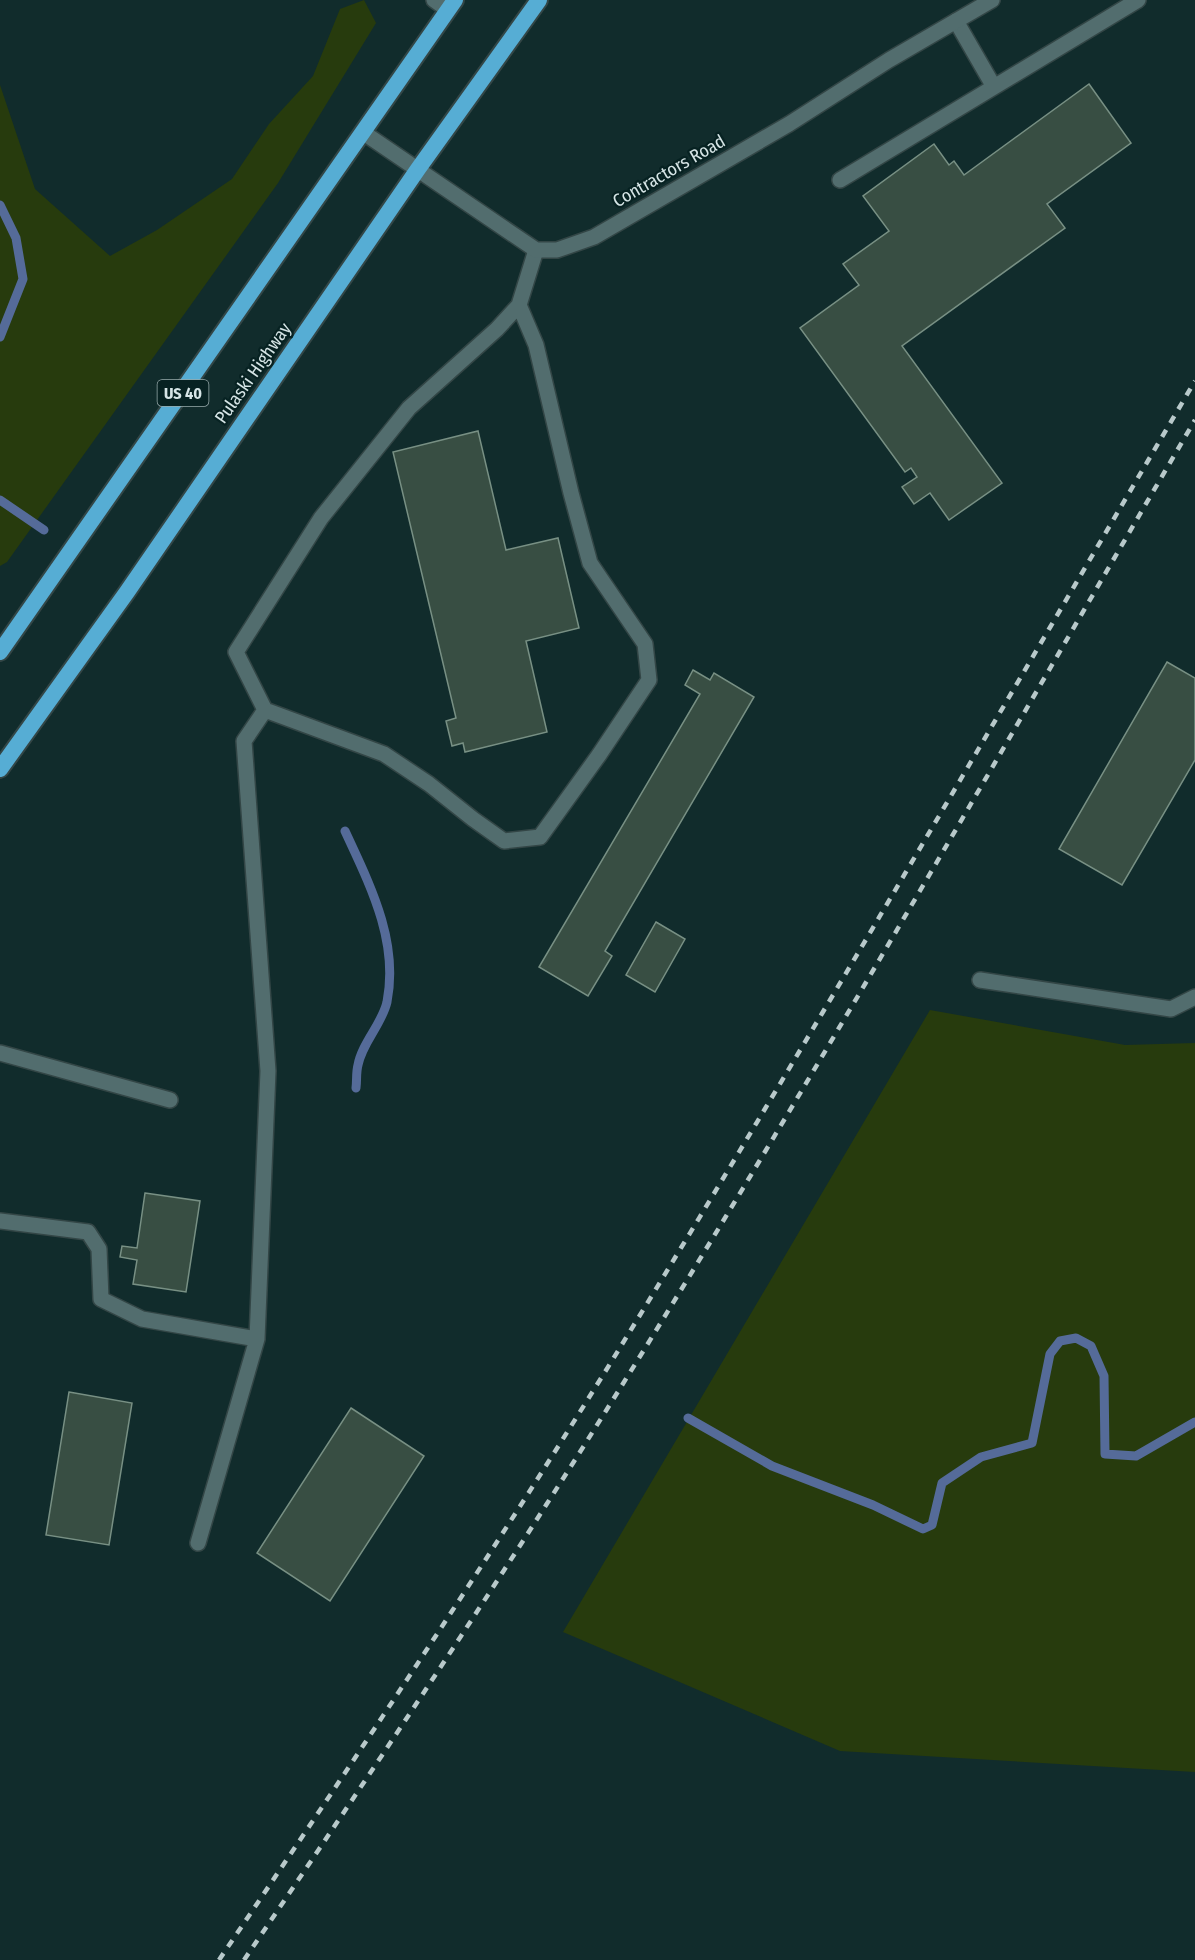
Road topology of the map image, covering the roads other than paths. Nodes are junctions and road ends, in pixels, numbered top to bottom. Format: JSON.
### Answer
{"nodes":[{"id":1,"x":434,"y":0,"type":"edge"},
{"id":2,"x":539,"y":0,"type":"edge"},
{"id":3,"x":992,"y":0,"type":"edge"},
{"id":4,"x":1138,"y":0,"type":"edge"},
{"id":5,"x":452,"y":5,"type":"edge"},
{"id":6,"x":956,"y":21,"type":"junction"},
{"id":7,"x":994,"y":87,"type":"junction"},
{"id":8,"x":364,"y":133,"type":"junction"},
{"id":9,"x":418,"y":169,"type":"junction"},
{"id":10,"x":840,"y":180,"type":"dead end"},
{"id":11,"x":536,"y":250,"type":"junction"},
{"id":12,"x":519,"y":305,"type":"junction"},
{"id":13,"x":0,"y":652,"type":"edge"},
{"id":14,"x":266,"y":710,"type":"junction"},
{"id":15,"x":0,"y":769,"type":"edge"},
{"id":16,"x":980,"y":980,"type":"dead end"},
{"id":17,"x":1195,"y":998,"type":"edge"},
{"id":18,"x":0,"y":1053,"type":"edge"},
{"id":19,"x":170,"y":1100,"type":"dead end"},
{"id":20,"x":0,"y":1221,"type":"edge"},
{"id":21,"x":257,"y":1339,"type":"junction"},
{"id":22,"x":198,"y":1543,"type":"dead end"}],
"edges":[{"from":1,"to":5,"type":"street"},
{"from":2,"to":9,"type":"highway","name":"Pulaski Highway"},
{"from":3,"to":6,"type":"street","name":"Contractors Road"},
{"from":4,"to":7,"type":"street"},
{"from":5,"to":8,"type":"highway","number":"US 40"},
{"from":6,"to":7,"type":"street"},
{"from":6,"to":11,"type":"street","name":"Contractors Road"},
{"from":7,"to":10,"type":"street"},
{"from":8,"to":9,"type":"street"},
{"from":8,"to":13,"type":"highway","number":"US 40"},
{"from":9,"to":11,"type":"street"},
{"from":9,"to":15,"type":"highway","name":"Pulaski Highway"},
{"from":11,"to":12,"type":"street"},
{"from":12,"to":14,"type":"street"},
{"from":12,"to":14,"type":"street"},
{"from":14,"to":21,"type":"street"},
{"from":16,"to":17,"type":"street"},
{"from":18,"to":19,"type":"street"},
{"from":20,"to":21,"type":"street"},
{"from":21,"to":22,"type":"street"}]}
